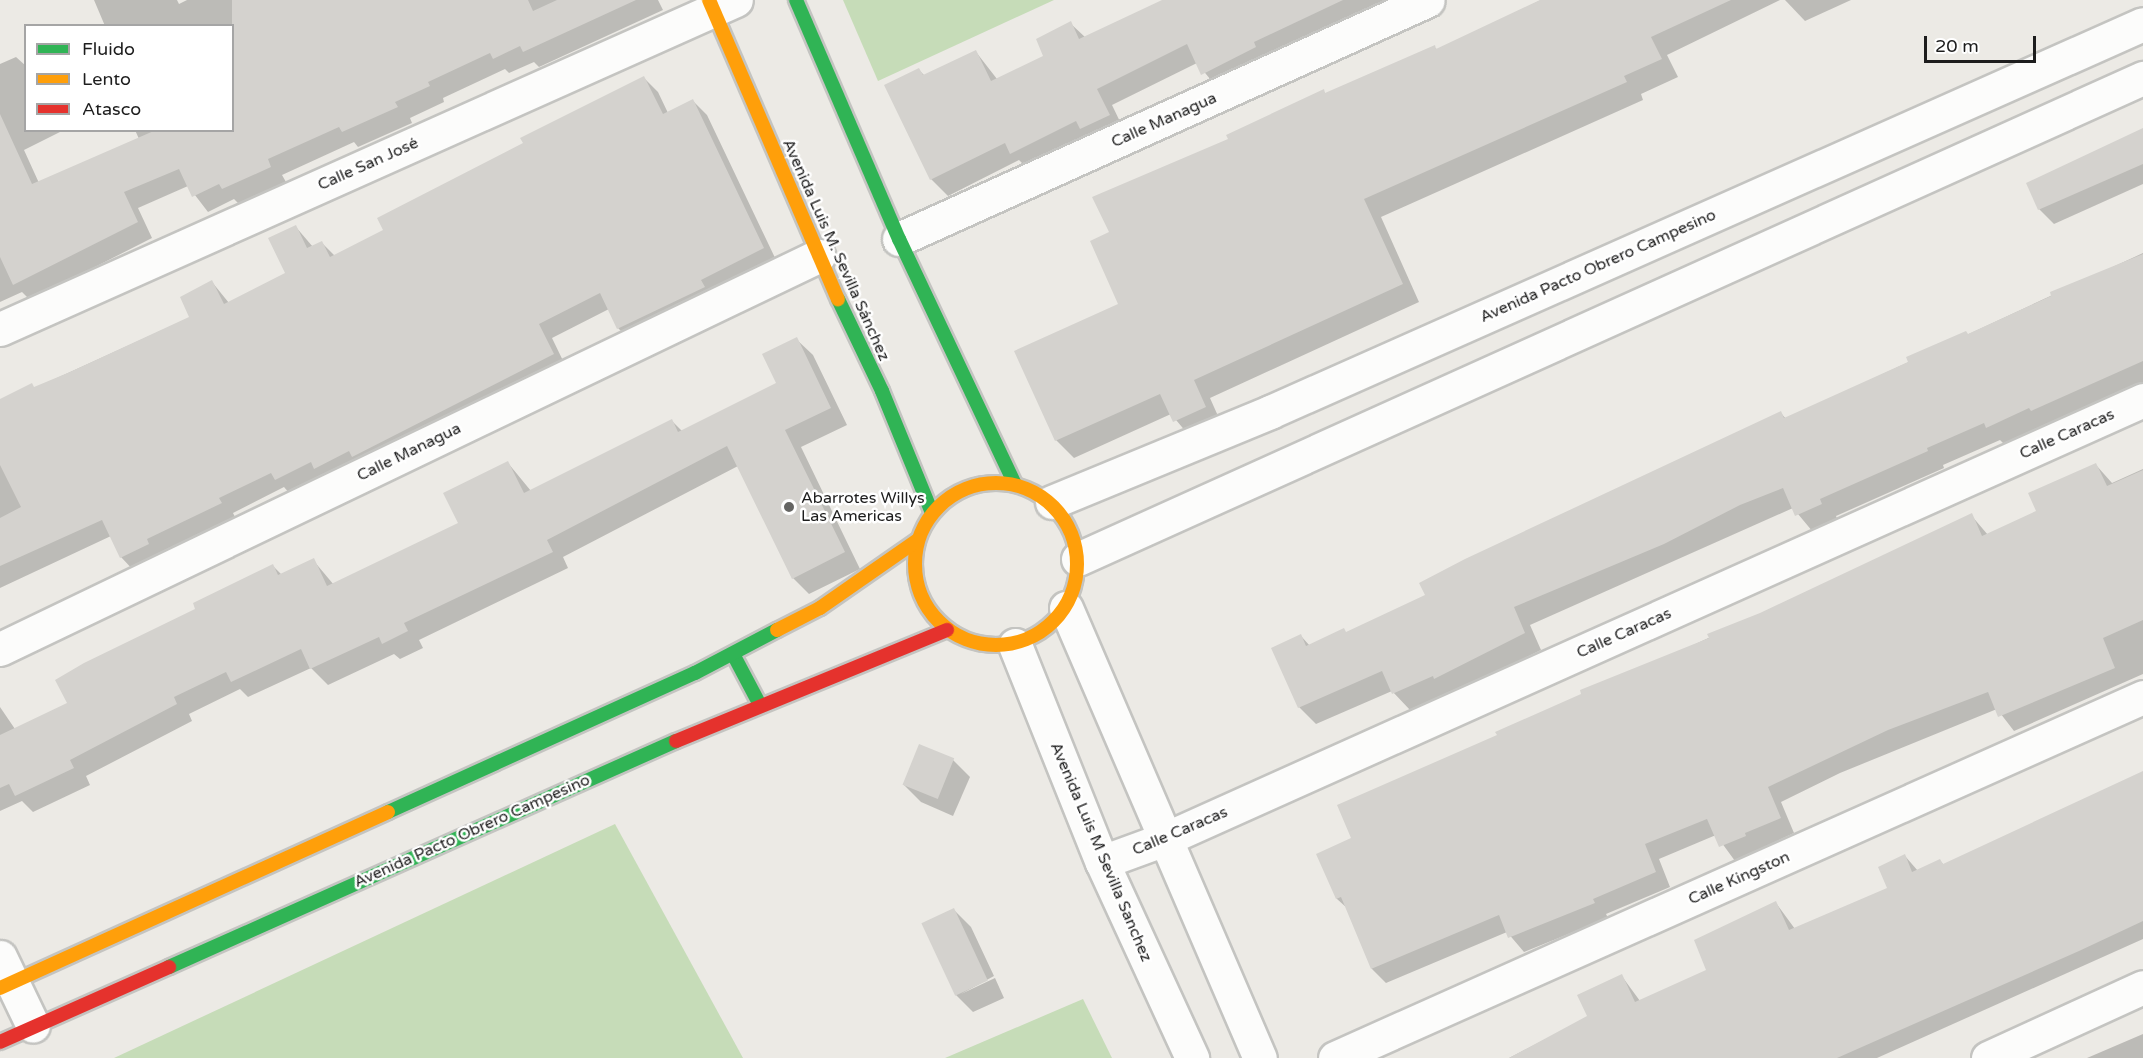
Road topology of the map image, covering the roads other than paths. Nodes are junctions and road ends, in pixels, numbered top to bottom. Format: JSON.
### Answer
{"nodes":[{"id":1,"x":796,"y":0,"type":"edge"},
{"id":2,"x":1428,"y":0,"type":"edge"},
{"id":3,"x":719,"y":3,"type":"edge"},
{"id":4,"x":2143,"y":24,"type":"edge"},
{"id":5,"x":2143,"y":78,"type":"edge"},
{"id":6,"x":899,"y":239,"type":"junction"},
{"id":7,"x":819,"y":256,"type":"junction"},
{"id":8,"x":0,"y":329,"type":"edge"},
{"id":9,"x":2143,"y":400,"type":"edge"},
{"id":10,"x":1015,"y":484,"type":"junction"},
{"id":11,"x":1052,"y":502,"type":"junction"},
{"id":12,"x":932,"y":513,"type":"junction"},
{"id":13,"x":918,"y":540,"type":"junction"},
{"id":14,"x":1078,"y":559,"type":"junction"},
{"id":15,"x":1066,"y":608,"type":"junction"},
{"id":16,"x":947,"y":630,"type":"junction"},
{"id":17,"x":1015,"y":645,"type":"junction"},
{"id":18,"x":0,"y":649,"type":"edge"},
{"id":19,"x":733,"y":654,"type":"junction"},
{"id":20,"x":2143,"y":698,"type":"edge"},
{"id":21,"x":760,"y":705,"type":"junction"},
{"id":22,"x":1165,"y":839,"type":"junction"},
{"id":23,"x":1102,"y":862,"type":"junction"},
{"id":24,"x":4,"y":976,"type":"edge"},
{"id":25,"x":2143,"y":987,"type":"edge"},
{"id":26,"x":33,"y":1026,"type":"junction"},
{"id":27,"x":0,"y":1042,"type":"edge"},
{"id":28,"x":1192,"y":1058,"type":"edge"},
{"id":29,"x":1260,"y":1058,"type":"edge"},
{"id":30,"x":1335,"y":1058,"type":"edge"},
{"id":31,"x":1988,"y":1058,"type":"edge"}],
"edges":[{"from":1,"to":6,"type":"street"},
{"from":2,"to":6,"type":"street","name":"Calle Managua"},
{"from":3,"to":7,"type":"street","name":"Avenida Luis M. Sevilla Sánchez"},
{"from":3,"to":8,"type":"street","name":"Calle San José"},
{"from":4,"to":11,"type":"street","name":"Avenida Pacto Obrero Campesino"},
{"from":5,"to":14,"type":"street"},
{"from":6,"to":10,"type":"street"},
{"from":7,"to":12,"type":"street","name":"Avenida Luis M. Sevilla Sánchez"},
{"from":7,"to":18,"type":"street","name":"Calle Managua"},
{"from":9,"to":22,"type":"street","name":"Calle Caracas"},
{"from":10,"to":11,"type":"street"},
{"from":10,"to":12,"type":"street"},
{"from":11,"to":14,"type":"street"},
{"from":12,"to":13,"type":"street"},
{"from":13,"to":16,"type":"street"},
{"from":13,"to":19,"type":"street"},
{"from":14,"to":15,"type":"street"},
{"from":15,"to":17,"type":"street"},
{"from":15,"to":22,"type":"street"},
{"from":16,"to":17,"type":"street"},
{"from":16,"to":21,"type":"street","name":"Avenida Pacto Obrero Campesino"},
{"from":17,"to":23,"type":"street","name":"Avenida Luis M Sevilla Sanchez"},
{"from":19,"to":21,"type":"street"},
{"from":19,"to":24,"type":"street"},
{"from":20,"to":30,"type":"street","name":"Calle Kingston"},
{"from":21,"to":26,"type":"street","name":"Avenida Pacto Obrero Campesino"},
{"from":22,"to":23,"type":"street","name":"Calle Caracas"},
{"from":22,"to":29,"type":"street"},
{"from":23,"to":28,"type":"street","name":"Avenida Luis M Sevilla Sanchez"},
{"from":24,"to":26,"type":"street"},
{"from":25,"to":31,"type":"street"},
{"from":26,"to":27,"type":"street","name":"Avenida Pacto Obrero Campesino"}]}
